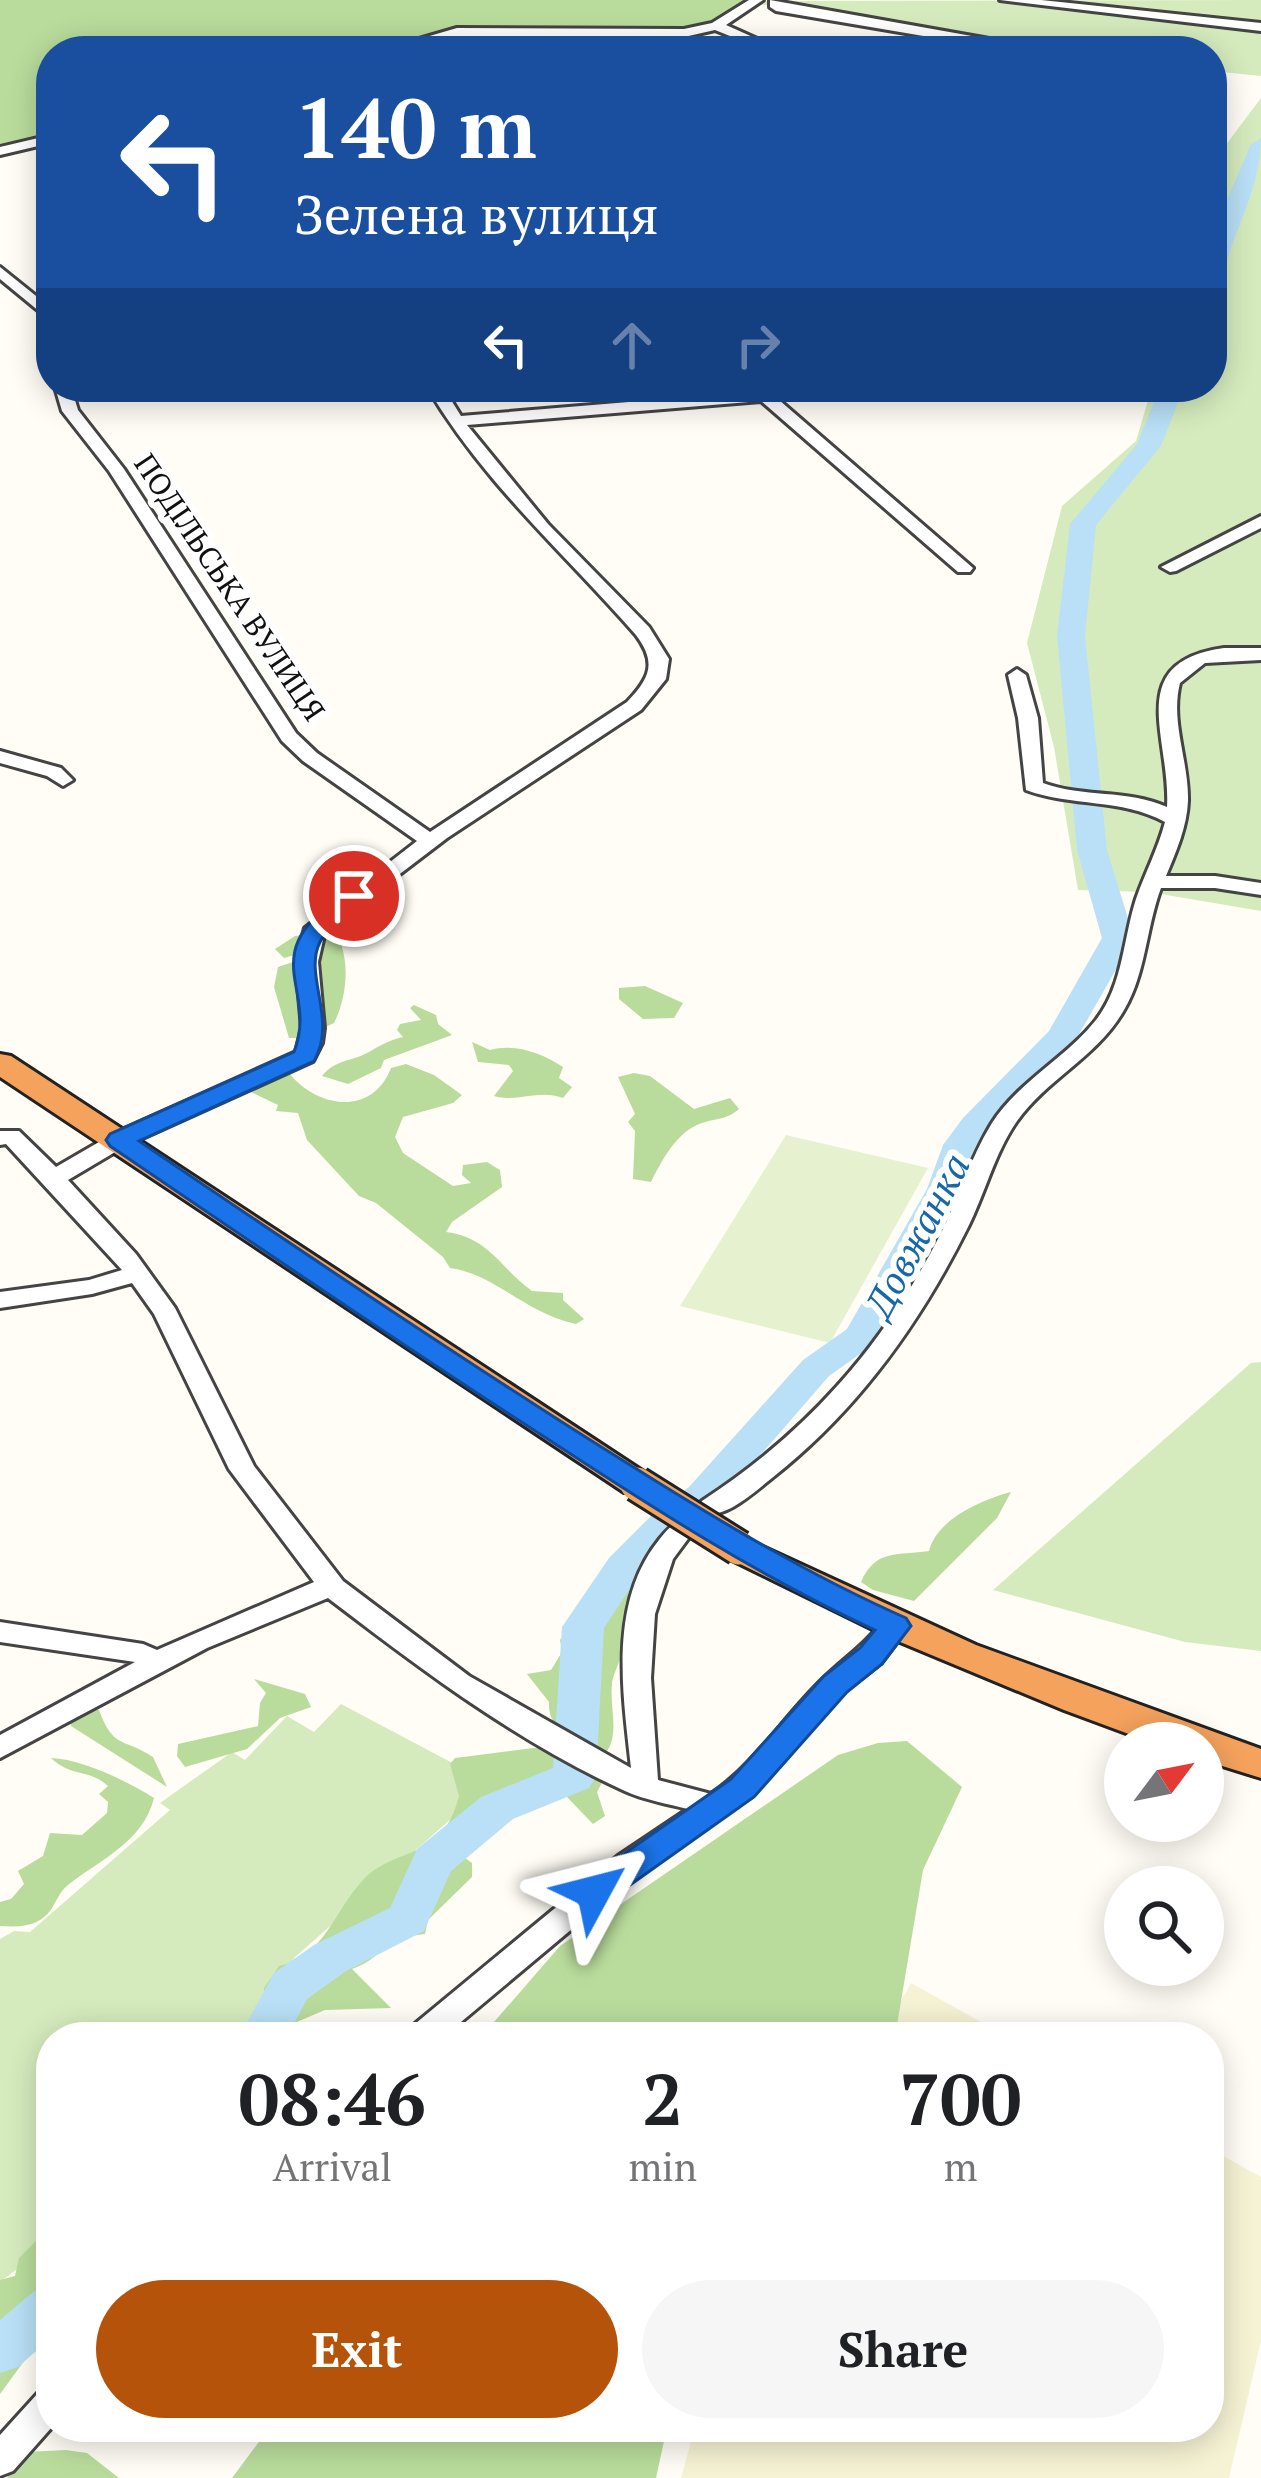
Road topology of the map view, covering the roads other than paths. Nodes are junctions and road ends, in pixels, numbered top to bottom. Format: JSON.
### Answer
{"nodes":[{"id":1,"x":757,"y":0,"type":"edge"},
{"id":2,"x":776,"y":0,"type":"edge"},
{"id":3,"x":1006,"y":0,"type":"edge"},
{"id":4,"x":716,"y":26,"type":"junction"},
{"id":5,"x":1261,"y":27,"type":"edge"},
{"id":6,"x":529,"y":32,"type":"junction"},
{"id":7,"x":442,"y":36,"type":"edge"},
{"id":8,"x":535,"y":36,"type":"edge"},
{"id":9,"x":741,"y":36,"type":"edge"},
{"id":10,"x":946,"y":36,"type":"edge"},
{"id":11,"x":36,"y":143,"type":"edge"},
{"id":12,"x":0,"y":151,"type":"edge"},
{"id":13,"x":0,"y":271,"type":"edge"},
{"id":14,"x":36,"y":303,"type":"edge"},
{"id":15,"x":67,"y":402,"type":"edge"},
{"id":16,"x":444,"y":402,"type":"edge"},
{"id":17,"x":654,"y":402,"type":"edge"},
{"id":18,"x":770,"y":402,"type":"edge"},
{"id":19,"x":455,"y":421,"type":"junction"},
{"id":20,"x":1261,"y":521,"type":"edge"},
{"id":21,"x":1170,"y":567,"type":"dead end"},
{"id":22,"x":964,"y":568,"type":"dead end"},
{"id":23,"x":1261,"y":654,"type":"edge"},
{"id":24,"x":1017,"y":675,"type":"dead end"},
{"id":25,"x":0,"y":758,"type":"edge"},
{"id":26,"x":63,"y":780,"type":"dead end"},
{"id":27,"x":1176,"y":820,"type":"junction"},
{"id":28,"x":430,"y":841,"type":"junction"},
{"id":29,"x":1155,"y":882,"type":"junction"},
{"id":30,"x":1261,"y":890,"type":"edge"},
{"id":31,"x":0,"y":1064,"type":"edge"},
{"id":32,"x":0,"y":1138,"type":"edge"},
{"id":33,"x":119,"y":1140,"type":"junction"},
{"id":34,"x":54,"y":1178,"type":"junction"},
{"id":35,"x":137,"y":1274,"type":"junction"},
{"id":36,"x":0,"y":1300,"type":"edge"},
{"id":37,"x":711,"y":1507,"type":"dead end"},
{"id":38,"x":680,"y":1532,"type":"dead end"},
{"id":39,"x":331,"y":1586,"type":"junction"},
{"id":40,"x":895,"y":1626,"type":"junction"},
{"id":41,"x":0,"y":1632,"type":"edge"},
{"id":42,"x":153,"y":1662,"type":"junction"},
{"id":43,"x":1135,"y":1722,"type":"edge"},
{"id":44,"x":0,"y":1748,"type":"edge"},
{"id":45,"x":1224,"y":1753,"type":"edge"},
{"id":46,"x":1261,"y":1764,"type":"edge"},
{"id":47,"x":642,"y":1786,"type":"junction"},
{"id":48,"x":716,"y":1806,"type":"junction"},
{"id":49,"x":439,"y":2022,"type":"edge"},
{"id":50,"x":36,"y":2420,"type":"edge"},
{"id":51,"x":0,"y":2460,"type":"edge"}],
"edges":[{"from":1,"to":4,"type":"street"},
{"from":2,"to":10,"type":"street"},
{"from":3,"to":5,"type":"street"},
{"from":4,"to":6,"type":"street"},
{"from":4,"to":9,"type":"street"},
{"from":6,"to":7,"type":"street"},
{"from":6,"to":8,"type":"street"},
{"from":11,"to":12,"type":"street"},
{"from":13,"to":14,"type":"street"},
{"from":15,"to":28,"type":"street","name":"ПОДІЛЬСЬКА ВУЛИЦЯ"},
{"from":16,"to":19,"type":"street"},
{"from":17,"to":19,"type":"street"},
{"from":18,"to":22,"type":"street"},
{"from":19,"to":28,"type":"street"},
{"from":20,"to":21,"type":"street"},
{"from":23,"to":27,"type":"street"},
{"from":24,"to":27,"type":"street"},
{"from":25,"to":26,"type":"street"},
{"from":27,"to":29,"type":"street"},
{"from":28,"to":33,"type":"street"},
{"from":29,"to":30,"type":"street"},
{"from":29,"to":37,"type":"street"},
{"from":31,"to":33,"type":"highway"},
{"from":32,"to":34,"type":"street"},
{"from":33,"to":34,"type":"street"},
{"from":33,"to":40,"type":"highway","bridge":true},
{"from":34,"to":35,"type":"street"},
{"from":35,"to":36,"type":"street"},
{"from":35,"to":39,"type":"street"},
{"from":38,"to":47,"type":"street"},
{"from":39,"to":42,"type":"street"},
{"from":39,"to":47,"type":"street"},
{"from":40,"to":43,"type":"highway"},
{"from":40,"to":48,"type":"street"},
{"from":41,"to":42,"type":"street"},
{"from":42,"to":44,"type":"street"},
{"from":45,"to":46,"type":"highway"},
{"from":47,"to":48,"type":"street"},
{"from":48,"to":49,"type":"street"},
{"from":50,"to":51,"type":"street"}]}
